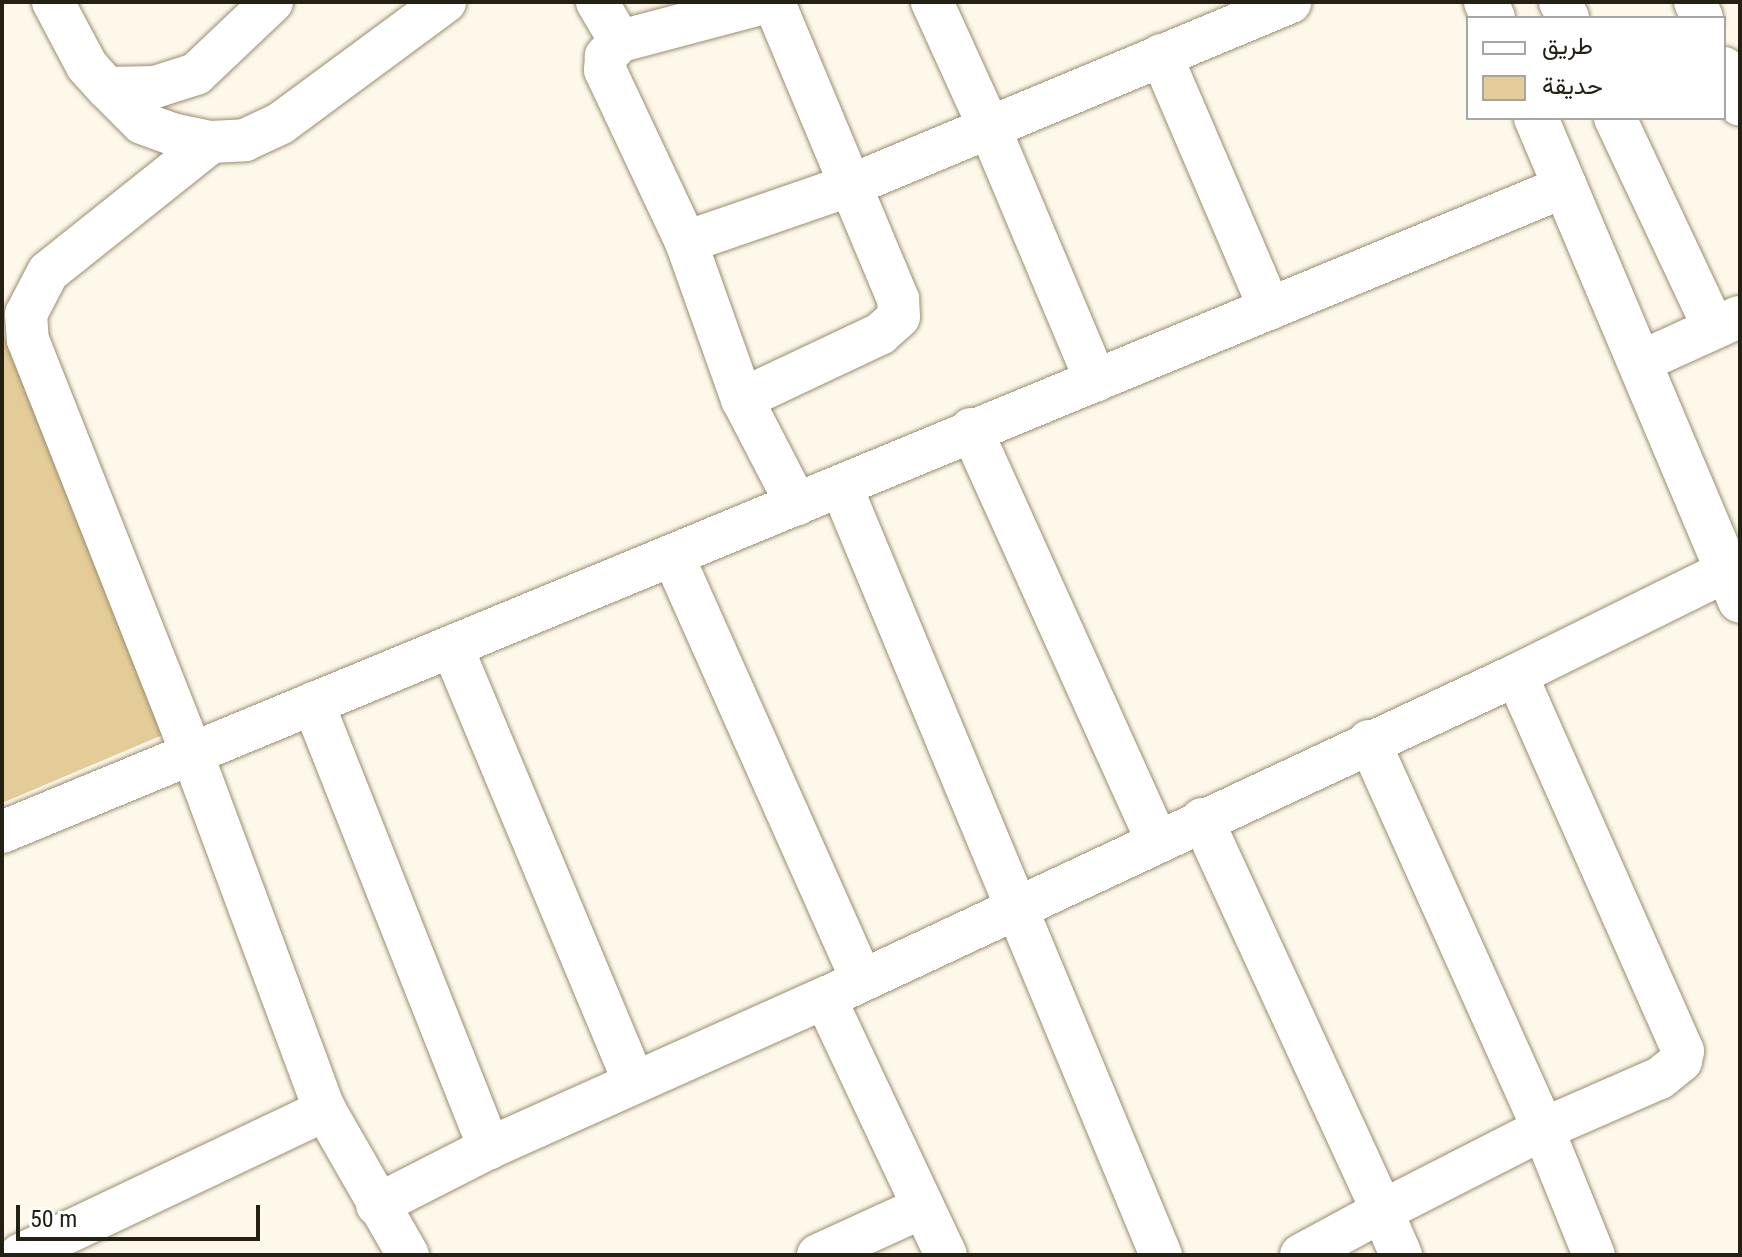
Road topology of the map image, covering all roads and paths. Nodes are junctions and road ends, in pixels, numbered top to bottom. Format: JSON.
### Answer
{"nodes":[{"id":1,"x":53,"y":2,"type":"edge"},
{"id":2,"x":272,"y":2,"type":"edge"},
{"id":3,"x":445,"y":2,"type":"edge"},
{"id":4,"x":597,"y":2,"type":"edge"},
{"id":5,"x":771,"y":2,"type":"edge"},
{"id":6,"x":932,"y":2,"type":"edge"},
{"id":7,"x":1290,"y":2,"type":"edge"},
{"id":8,"x":620,"y":41,"type":"junction"},
{"id":9,"x":1161,"y":55,"type":"junction"},
{"id":10,"x":1726,"y":73,"type":"edge"},
{"id":11,"x":107,"y":88,"type":"junction"},
{"id":12,"x":1740,"y":105,"type":"edge"},
{"id":13,"x":1537,"y":120,"type":"edge"},
{"id":14,"x":1616,"y":120,"type":"edge"},
{"id":15,"x":990,"y":129,"type":"junction"},
{"id":16,"x":211,"y":142,"type":"junction"},
{"id":17,"x":849,"y":186,"type":"junction"},
{"id":18,"x":1566,"y":186,"type":"junction"},
{"id":19,"x":686,"y":242,"type":"junction"},
{"id":20,"x":1270,"y":309,"type":"junction"},
{"id":21,"x":1727,"y":323,"type":"edge"},
{"id":22,"x":1640,"y":362,"type":"junction"},
{"id":23,"x":1096,"y":381,"type":"junction"},
{"id":24,"x":742,"y":399,"type":"junction"},
{"id":25,"x":971,"y":429,"type":"junction"},
{"id":26,"x":841,"y":486,"type":"junction"},
{"id":27,"x":797,"y":505,"type":"junction"},
{"id":28,"x":673,"y":556,"type":"junction"},
{"id":29,"x":1733,"y":586,"type":"edge"},
{"id":30,"x":452,"y":647,"type":"junction"},
{"id":31,"x":1516,"y":675,"type":"junction"},
{"id":32,"x":313,"y":703,"type":"junction"},
{"id":33,"x":1369,"y":741,"type":"junction"},
{"id":34,"x":193,"y":756,"type":"junction"},
{"id":35,"x":1202,"y":819,"type":"junction"},
{"id":36,"x":2,"y":832,"type":"edge"},
{"id":37,"x":1157,"y":841,"type":"junction"},
{"id":38,"x":1015,"y":906,"type":"junction"},
{"id":39,"x":843,"y":989,"type":"junction"},
{"id":40,"x":634,"y":1083,"type":"junction"},
{"id":41,"x":325,"y":1110,"type":"junction"},
{"id":42,"x":1543,"y":1129,"type":"junction"},
{"id":43,"x":489,"y":1148,"type":"junction"},
{"id":44,"x":377,"y":1205,"type":"junction"},
{"id":45,"x":921,"y":1208,"type":"junction"},
{"id":46,"x":1382,"y":1211,"type":"junction"},
{"id":47,"x":401,"y":1253,"type":"edge"},
{"id":48,"x":20,"y":1255,"type":"edge"},
{"id":49,"x":818,"y":1255,"type":"edge"},
{"id":50,"x":946,"y":1255,"type":"edge"},
{"id":51,"x":1161,"y":1255,"type":"edge"},
{"id":52,"x":1301,"y":1255,"type":"edge"},
{"id":53,"x":1401,"y":1255,"type":"edge"},
{"id":54,"x":1594,"y":1255,"type":"edge"}],
"edges":[{"from":1,"to":11,"type":"street"},
{"from":2,"to":11,"type":"street"},
{"from":3,"to":16,"type":"street"},
{"from":4,"to":8,"type":"street"},
{"from":5,"to":8,"type":"street"},
{"from":5,"to":17,"type":"street"},
{"from":6,"to":15,"type":"street"},
{"from":7,"to":9,"type":"street"},
{"from":8,"to":19,"type":"street"},
{"from":9,"to":15,"type":"street"},
{"from":9,"to":20,"type":"street"},
{"from":10,"to":12,"type":"street"},
{"from":11,"to":16,"type":"street"},
{"from":13,"to":18,"type":"main road"},
{"from":14,"to":21,"type":"street"},
{"from":15,"to":17,"type":"street"},
{"from":15,"to":23,"type":"street"},
{"from":16,"to":34,"type":"street"},
{"from":17,"to":19,"type":"street"},
{"from":17,"to":24,"type":"street"},
{"from":18,"to":20,"type":"street"},
{"from":18,"to":22,"type":"main road"},
{"from":19,"to":24,"type":"street"},
{"from":20,"to":23,"type":"street"},
{"from":21,"to":22,"type":"street"},
{"from":22,"to":29,"type":"main road"},
{"from":23,"to":25,"type":"street"},
{"from":24,"to":27,"type":"street"},
{"from":25,"to":26,"type":"street"},
{"from":25,"to":37,"type":"street"},
{"from":26,"to":27,"type":"street"},
{"from":26,"to":38,"type":"street"},
{"from":27,"to":28,"type":"street"},
{"from":28,"to":30,"type":"street"},
{"from":28,"to":39,"type":"street"},
{"from":29,"to":31,"type":"street"},
{"from":30,"to":32,"type":"street"},
{"from":30,"to":40,"type":"street"},
{"from":31,"to":33,"type":"street"},
{"from":31,"to":42,"type":"street"},
{"from":32,"to":34,"type":"street"},
{"from":32,"to":43,"type":"street"},
{"from":33,"to":35,"type":"street"},
{"from":33,"to":42,"type":"street"},
{"from":34,"to":36,"type":"street"},
{"from":34,"to":41,"type":"street"},
{"from":35,"to":37,"type":"street"},
{"from":35,"to":46,"type":"street"},
{"from":37,"to":38,"type":"street"},
{"from":38,"to":39,"type":"street"},
{"from":38,"to":51,"type":"street"},
{"from":39,"to":40,"type":"street"},
{"from":39,"to":45,"type":"street"},
{"from":40,"to":43,"type":"street"},
{"from":41,"to":44,"type":"street"},
{"from":41,"to":48,"type":"street"},
{"from":42,"to":46,"type":"street"},
{"from":42,"to":54,"type":"street"},
{"from":43,"to":44,"type":"street"},
{"from":44,"to":47,"type":"street"},
{"from":45,"to":49,"type":"street"},
{"from":45,"to":50,"type":"street"},
{"from":46,"to":52,"type":"street"},
{"from":46,"to":53,"type":"street"}]}
